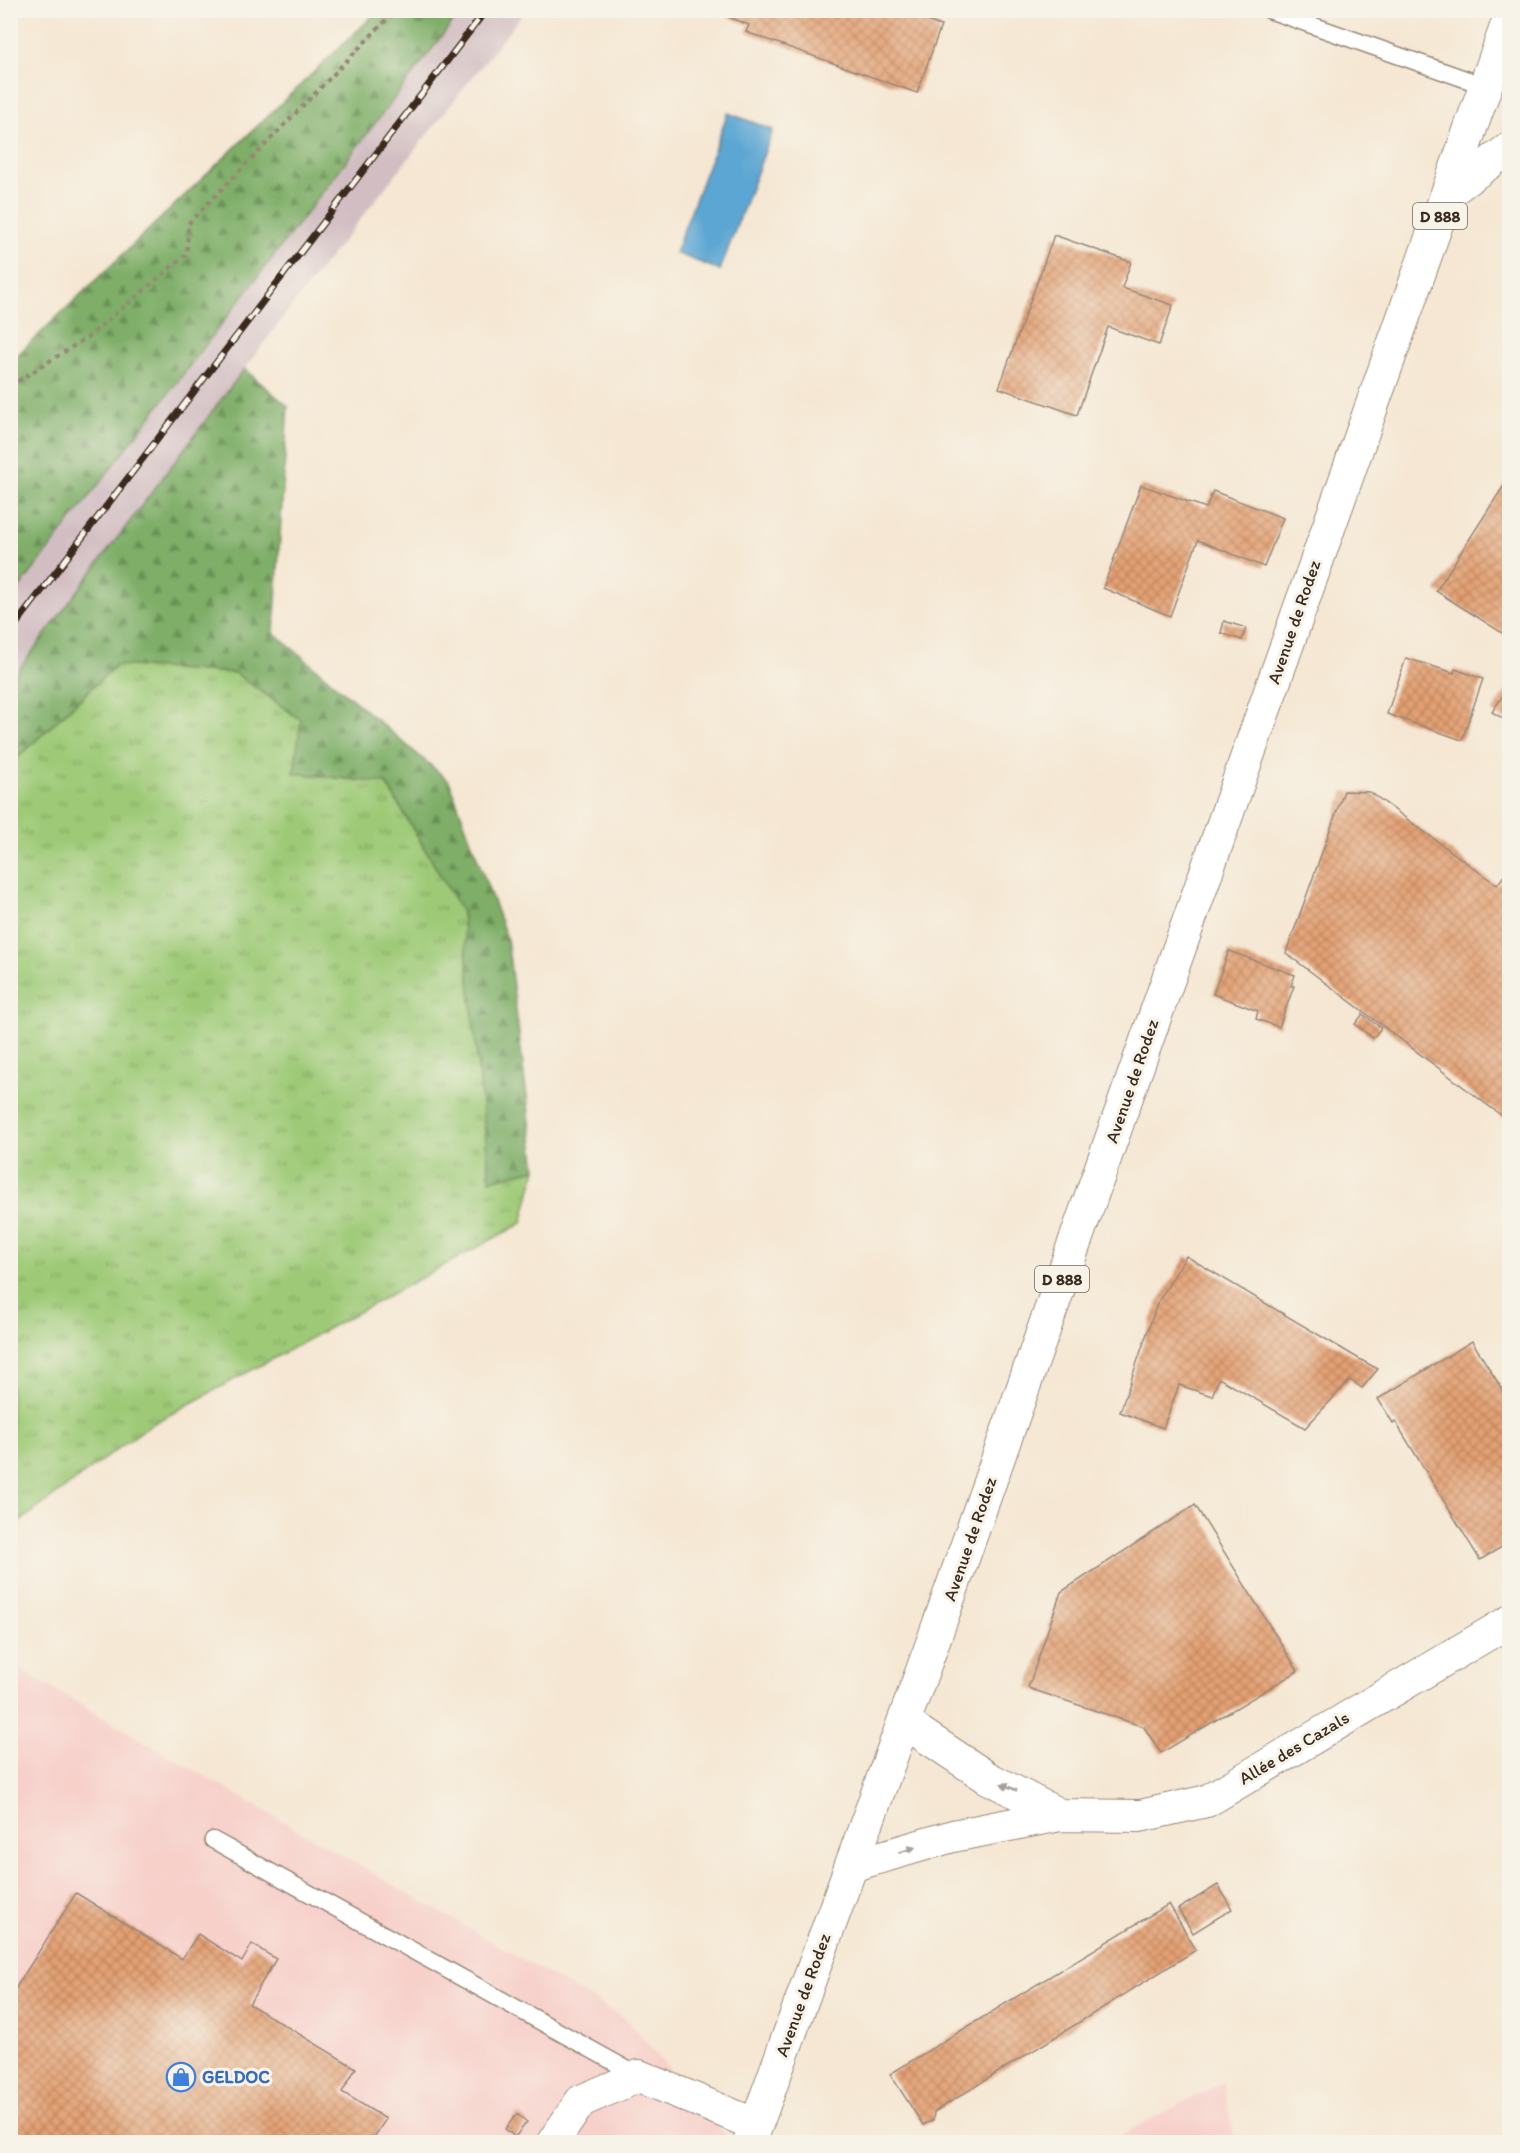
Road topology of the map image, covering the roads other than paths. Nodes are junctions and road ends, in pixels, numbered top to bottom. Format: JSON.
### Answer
{"nodes":[{"id":1,"x":1269,"y":10,"type":"edge"},
{"id":2,"x":1509,"y":17,"type":"edge"},
{"id":3,"x":1485,"y":86,"type":"junction"},
{"id":4,"x":1509,"y":148,"type":"edge"},
{"id":5,"x":1449,"y":193,"type":"junction"},
{"id":6,"x":1509,"y":1621,"type":"edge"},
{"id":7,"x":904,"y":1722,"type":"junction"},
{"id":8,"x":1060,"y":1815,"type":"junction"},
{"id":9,"x":213,"y":1840,"type":"dead end"},
{"id":10,"x":851,"y":1866,"type":"junction"},
{"id":11,"x":639,"y":2076,"type":"junction"},
{"id":12,"x":753,"y":2134,"type":"edge"},
{"id":13,"x":554,"y":2142,"type":"edge"}],
"edges":[{"from":1,"to":3,"type":"lane"},
{"from":2,"to":3,"type":"main road","name":"Avenue de Rodez","number":"D 888"},
{"from":3,"to":5,"type":"main road","name":"Avenue de Rodez","number":"D 888"},
{"from":4,"to":5,"type":"street"},
{"from":5,"to":7,"type":"main road","name":"Avenue de Rodez","number":"D 888"},
{"from":6,"to":8,"type":"street","name":"Allée des Cazals"},
{"from":8,"to":7,"type":"street","name":"Allée des Cazals","one_way":true},
{"from":7,"to":10,"type":"main road","name":"Avenue de Rodez","number":"D 888"},
{"from":10,"to":8,"type":"street","name":"Allée des Cazals","one_way":true},
{"from":9,"to":11,"type":"lane"},
{"from":10,"to":12,"type":"main road","name":"Avenue de Rodez","number":"D 888"},
{"from":11,"to":12,"type":"street"},
{"from":11,"to":13,"type":"street"}]}
